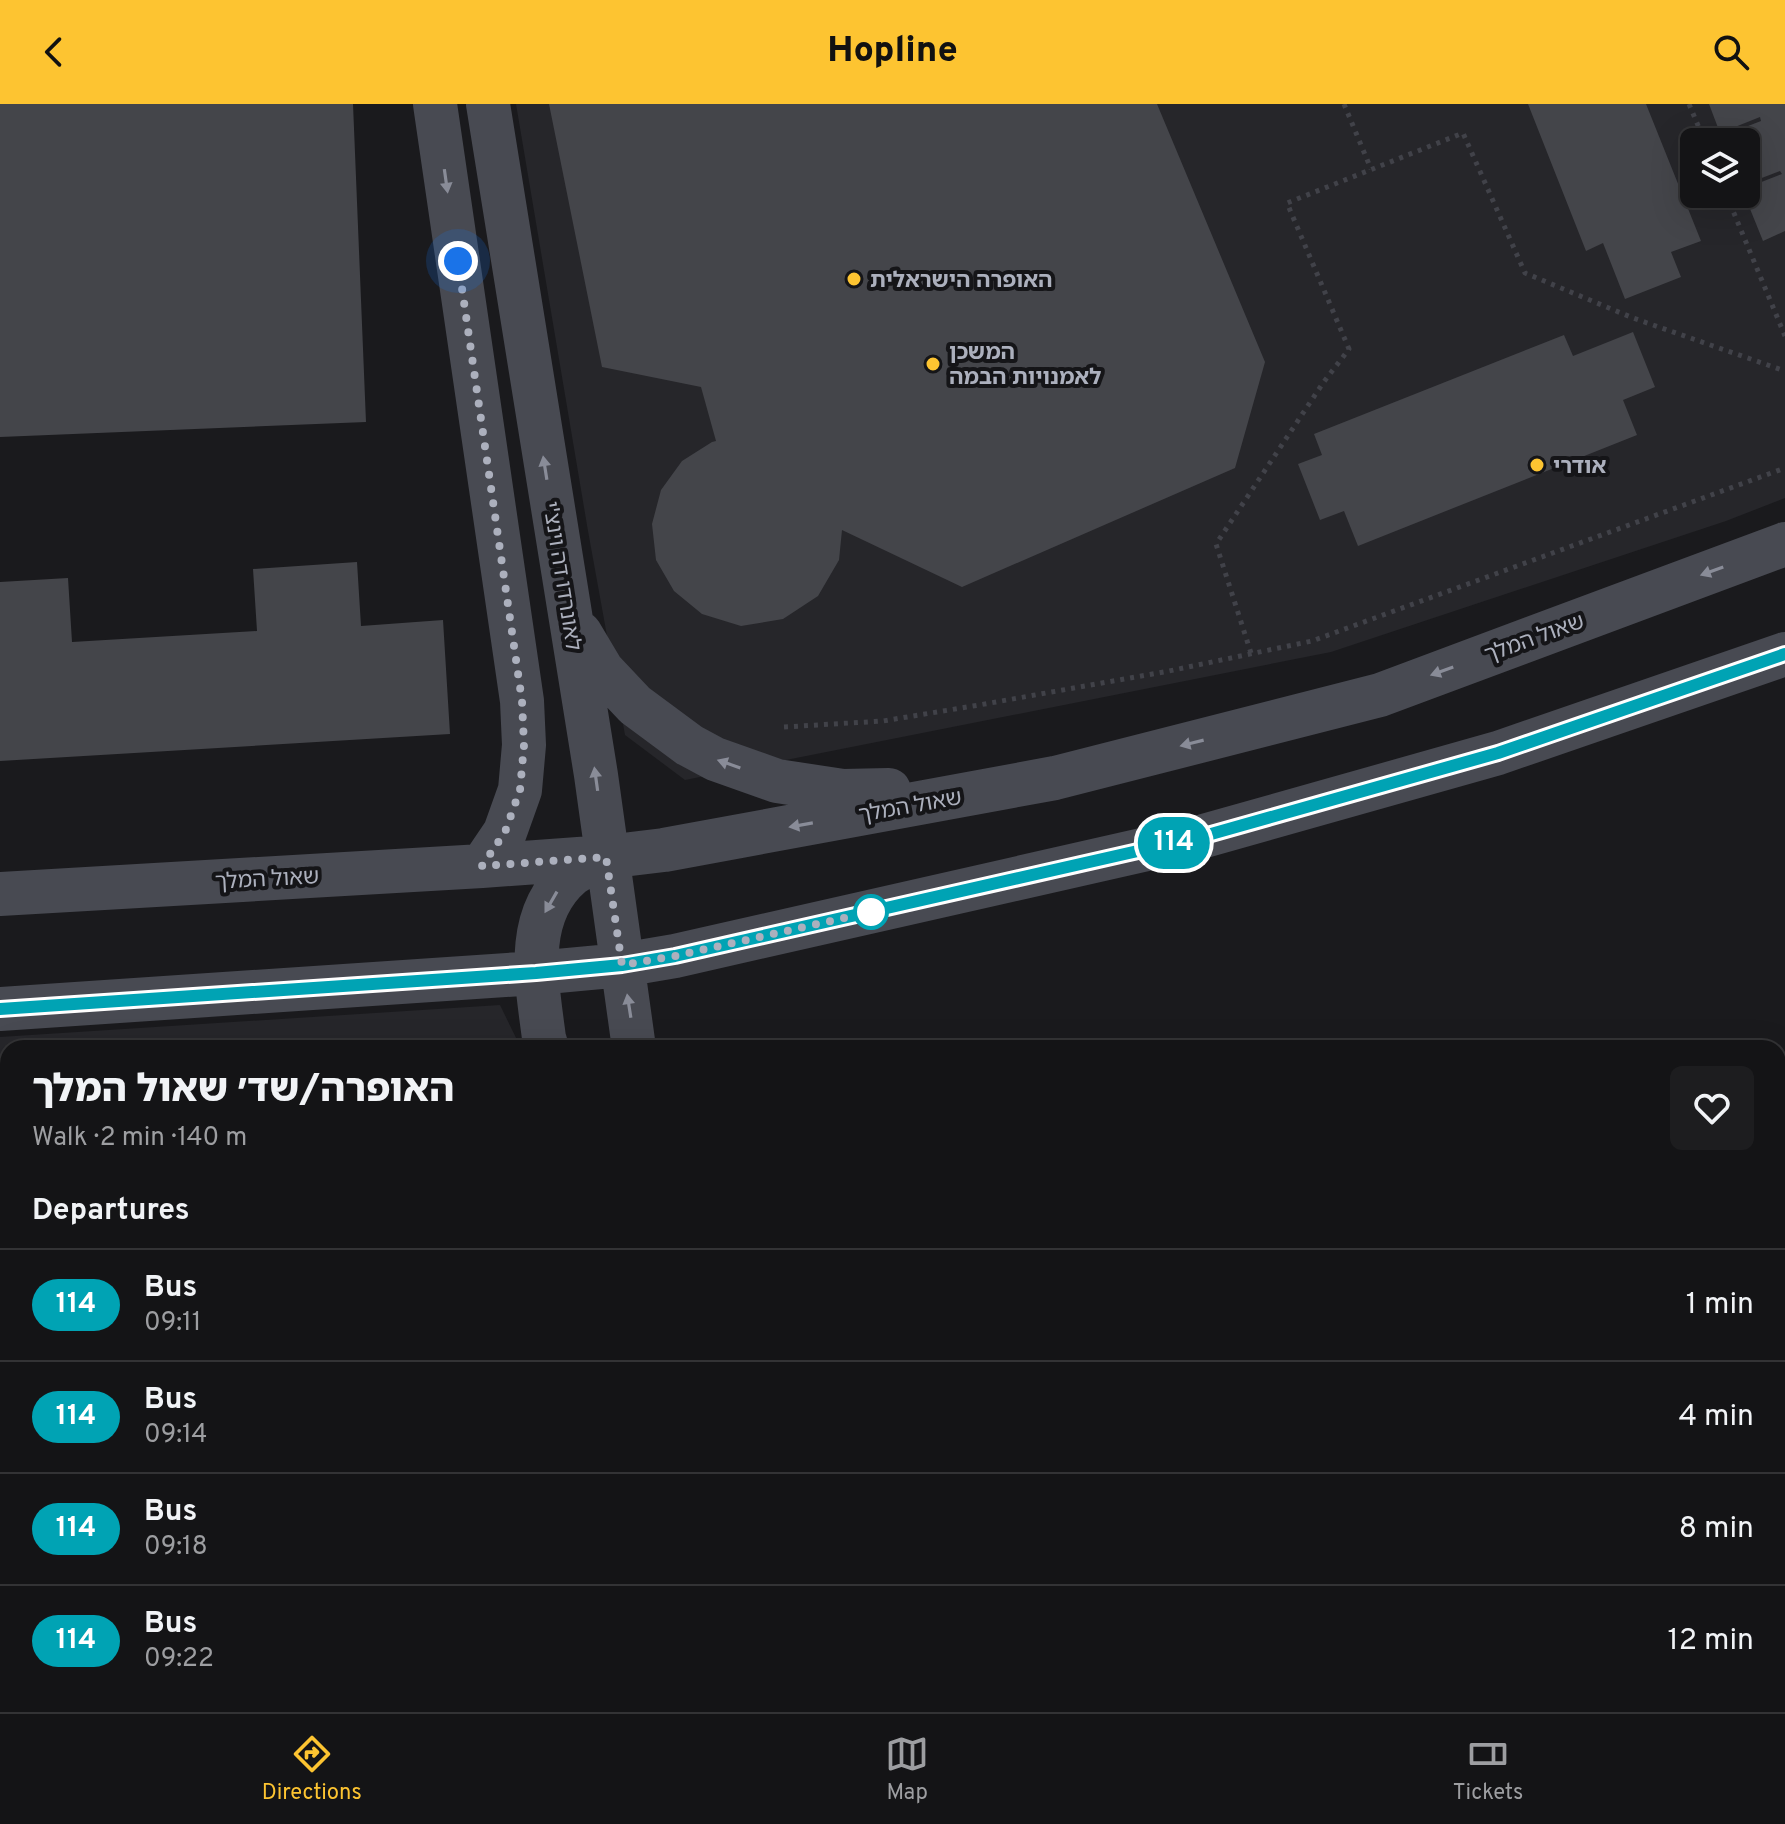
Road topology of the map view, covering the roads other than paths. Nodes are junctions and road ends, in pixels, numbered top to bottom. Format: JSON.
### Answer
{"nodes":[{"id":1,"x":435,"y":104,"type":"edge"},
{"id":2,"x":488,"y":104,"type":"edge"},
{"id":3,"x":1785,"y":544,"type":"edge"},
{"id":4,"x":570,"y":617,"type":"junction"},
{"id":5,"x":1785,"y":654,"type":"edge"},
{"id":6,"x":1055,"y":778,"type":"junction"},
{"id":7,"x":606,"y":857,"type":"junction"},
{"id":8,"x":482,"y":866,"type":"junction"},
{"id":9,"x":0,"y":894,"type":"edge"},
{"id":10,"x":622,"y":965,"type":"junction"},
{"id":11,"x":536,"y":973,"type":"junction"},
{"id":12,"x":0,"y":1009,"type":"edge"},
{"id":13,"x":545,"y":1040,"type":"edge"},
{"id":14,"x":633,"y":1040,"type":"edge"}],
"edges":[{"from":1,"to":8,"type":"street","one_way":true},
{"from":4,"to":2,"type":"street","name":"לאונרדו דה וינצ'י","one_way":true},
{"from":3,"to":6,"type":"street","name":"שאול המלך","one_way":true},
{"from":6,"to":4,"type":"street","one_way":true},
{"from":7,"to":4,"type":"street","name":"לאונרדו דה וינצ'י","one_way":true},
{"from":5,"to":10,"type":"street"},
{"from":6,"to":7,"type":"street","name":"שאול המלך","one_way":true},
{"from":7,"to":8,"type":"street","name":"שאול המלך"},
{"from":7,"to":10,"type":"street","name":"לאונרדו דה וינצ'י"},
{"from":7,"to":11,"type":"street","one_way":true},
{"from":8,"to":9,"type":"street","name":"שאול המלך"},
{"from":10,"to":11,"type":"street"},
{"from":14,"to":10,"type":"street","name":"לאונרדו דה וינצ'י","one_way":true},
{"from":11,"to":12,"type":"street"},
{"from":11,"to":13,"type":"street"}]}
